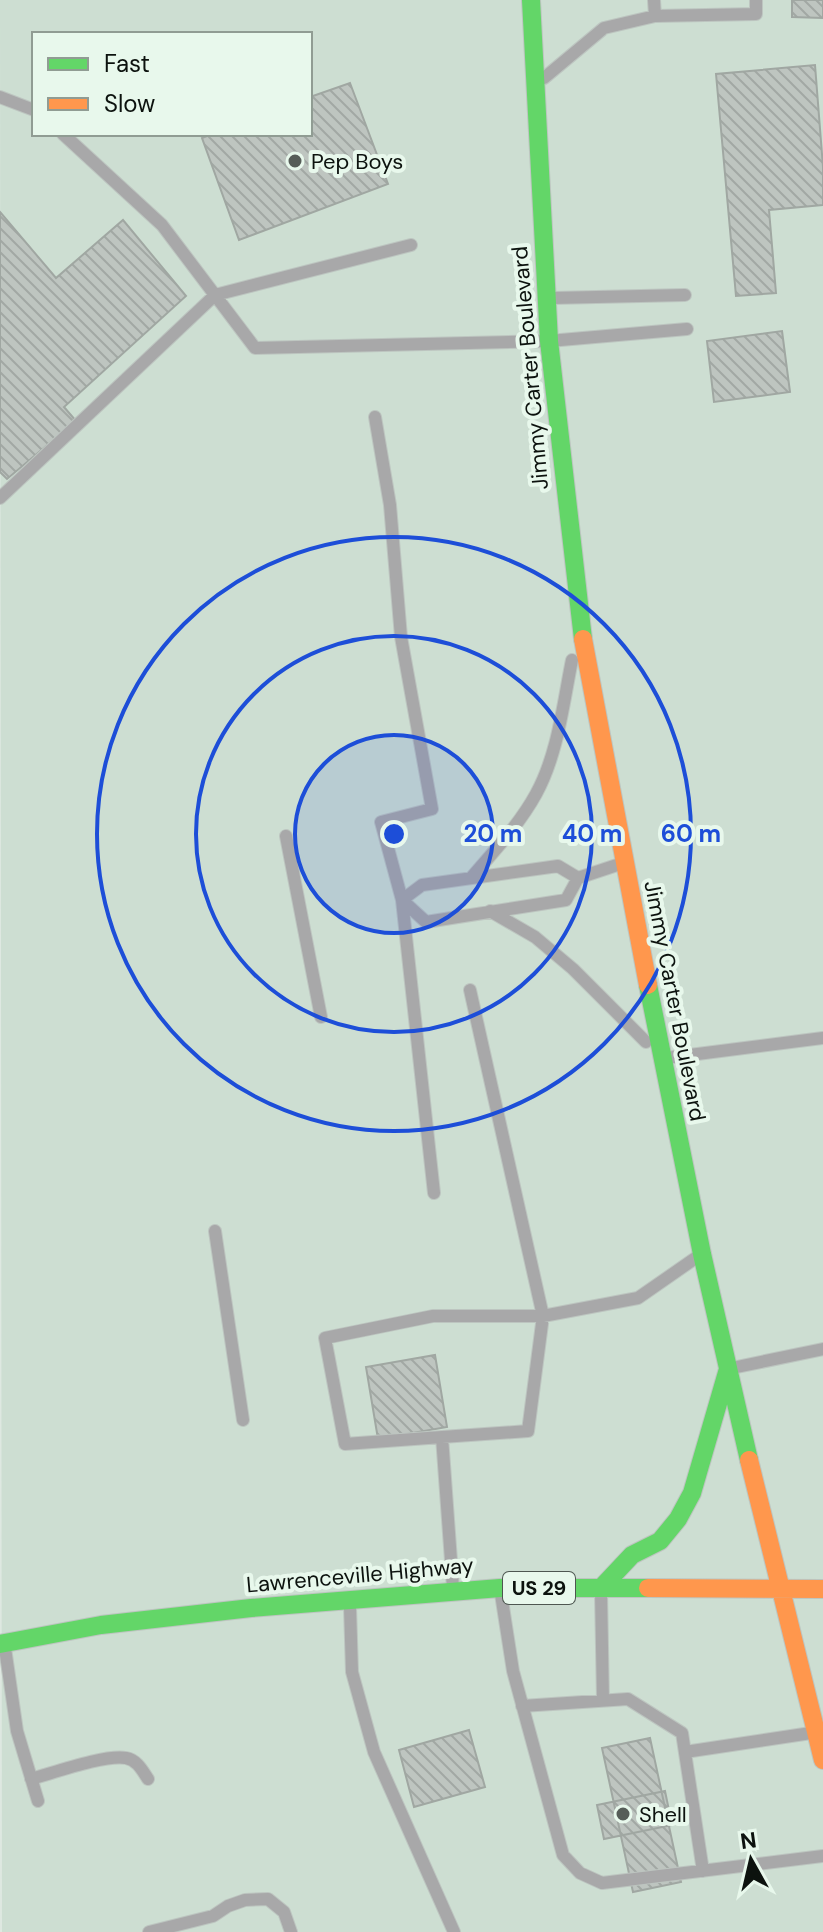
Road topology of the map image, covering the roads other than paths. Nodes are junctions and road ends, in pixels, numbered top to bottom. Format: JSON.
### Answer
{"nodes":[{"id":1,"x":531,"y":0,"type":"edge"},
{"id":2,"x":654,"y":0,"type":"edge"},
{"id":3,"x":756,"y":0,"type":"edge"},
{"id":4,"x":655,"y":16,"type":"junction"},
{"id":5,"x":535,"y":85,"type":"junction"},
{"id":6,"x":0,"y":97,"type":"edge"},
{"id":7,"x":32,"y":109,"type":"edge"},
{"id":8,"x":65,"y":136,"type":"edge"},
{"id":9,"x":411,"y":245,"type":"dead end"},
{"id":10,"x":215,"y":295,"type":"junction"},
{"id":11,"x":685,"y":295,"type":"dead end"},
{"id":12,"x":547,"y":298,"type":"junction"},
{"id":13,"x":687,"y":329,"type":"dead end"},
{"id":14,"x":549,"y":341,"type":"junction"},
{"id":15,"x":375,"y":417,"type":"dead end"},
{"id":16,"x":0,"y":498,"type":"edge"},
{"id":17,"x":579,"y":618,"type":"junction"},
{"id":18,"x":286,"y":836,"type":"dead end"},
{"id":19,"x":623,"y":863,"type":"junction"},
{"id":20,"x":471,"y":878,"type":"junction"},
{"id":21,"x":578,"y":878,"type":"junction"},
{"id":22,"x":402,"y":900,"type":"junction"},
{"id":23,"x":490,"y":911,"type":"junction"},
{"id":24,"x":470,"y":990,"type":"dead end"},
{"id":25,"x":321,"y":1017,"type":"dead end"},
{"id":26,"x":820,"y":1039,"type":"edge"},
{"id":27,"x":662,"y":1058,"type":"junction"},
{"id":28,"x":434,"y":1193,"type":"dead end"},
{"id":29,"x":215,"y":1231,"type":"dead end"},
{"id":30,"x":702,"y":1254,"type":"junction"},
{"id":31,"x":543,"y":1316,"type":"junction"},
{"id":32,"x":823,"y":1349,"type":"edge"},
{"id":33,"x":728,"y":1369,"type":"junction"},
{"id":34,"x":243,"y":1420,"type":"dead end"},
{"id":35,"x":442,"y":1437,"type":"junction"},
{"id":36,"x":500,"y":1588,"type":"junction"},
{"id":37,"x":601,"y":1588,"type":"junction"},
{"id":38,"x":779,"y":1589,"type":"junction"},
{"id":39,"x":823,"y":1589,"type":"edge"},
{"id":40,"x":453,"y":1592,"type":"junction"},
{"id":41,"x":350,"y":1600,"type":"junction"},
{"id":42,"x":2,"y":1640,"type":"edge"},
{"id":43,"x":603,"y":1701,"type":"junction"},
{"id":44,"x":522,"y":1706,"type":"junction"},
{"id":45,"x":814,"y":1732,"type":"junction"},
{"id":46,"x":685,"y":1752,"type":"junction"},
{"id":47,"x":823,"y":1760,"type":"edge"},
{"id":48,"x":31,"y":1779,"type":"junction"},
{"id":49,"x":148,"y":1779,"type":"dead end"},
{"id":50,"x":38,"y":1801,"type":"dead end"},
{"id":51,"x":823,"y":1856,"type":"edge"},
{"id":52,"x":703,"y":1871,"type":"junction"},
{"id":53,"x":149,"y":1932,"type":"edge"},
{"id":54,"x":291,"y":1932,"type":"edge"},
{"id":55,"x":454,"y":1932,"type":"edge"}],
"edges":[{"from":1,"to":5,"type":"main road","name":"Jimmy Carter Boulevard"},
{"from":2,"to":4,"type":"lane"},
{"from":3,"to":4,"type":"lane"},
{"from":4,"to":5,"type":"lane"},
{"from":5,"to":12,"type":"main road","name":"Jimmy Carter Boulevard"},
{"from":6,"to":7,"type":"lane"},
{"from":8,"to":10,"type":"lane"},
{"from":9,"to":10,"type":"lane"},
{"from":10,"to":14,"type":"lane"},
{"from":10,"to":16,"type":"lane"},
{"from":11,"to":12,"type":"lane"},
{"from":12,"to":14,"type":"main road","name":"Jimmy Carter Boulevard"},
{"from":13,"to":14,"type":"lane"},
{"from":14,"to":17,"type":"main road","name":"Jimmy Carter Boulevard"},
{"from":15,"to":22,"type":"lane"},
{"from":17,"to":19,"type":"main road","name":"Jimmy Carter Boulevard"},
{"from":17,"to":20,"type":"lane"},
{"from":18,"to":25,"type":"lane"},
{"from":19,"to":21,"type":"lane"},
{"from":19,"to":27,"type":"main road","name":"Jimmy Carter Boulevard"},
{"from":20,"to":21,"type":"lane"},
{"from":20,"to":22,"type":"lane"},
{"from":21,"to":23,"type":"lane"},
{"from":22,"to":23,"type":"lane"},
{"from":22,"to":28,"type":"lane"},
{"from":23,"to":27,"type":"lane"},
{"from":24,"to":31,"type":"lane"},
{"from":26,"to":27,"type":"lane"},
{"from":27,"to":30,"type":"main road","name":"Jimmy Carter Boulevard"},
{"from":29,"to":34,"type":"lane"},
{"from":30,"to":31,"type":"lane"},
{"from":30,"to":33,"type":"main road","name":"Jimmy Carter Boulevard"},
{"from":31,"to":35,"type":"lane"},
{"from":31,"to":35,"type":"lane"},
{"from":32,"to":33,"type":"lane"},
{"from":33,"to":37,"type":"main road"},
{"from":33,"to":38,"type":"main road","name":"Jimmy Carter Boulevard"},
{"from":35,"to":40,"type":"lane"},
{"from":36,"to":37,"type":"main road","name":"Lawrenceville Highway","number":"US 29"},
{"from":36,"to":40,"type":"main road","name":"Lawrenceville Highway","number":"US 29"},
{"from":36,"to":44,"type":"lane"},
{"from":37,"to":38,"type":"main road","name":"Lawrenceville Highway","number":"US 29"},
{"from":37,"to":43,"type":"lane"},
{"from":38,"to":39,"type":"main road","name":"Lawrenceville Highway","number":"US 29"},
{"from":38,"to":45,"type":"main road","name":"Jimmy Carter Boulevard"},
{"from":40,"to":41,"type":"main road","name":"Lawrenceville Highway","number":"US 29"},
{"from":41,"to":42,"type":"main road","name":"Lawrenceville Highway","number":"US 29"},
{"from":41,"to":55,"type":"lane"},
{"from":42,"to":48,"type":"lane"},
{"from":43,"to":44,"type":"lane"},
{"from":43,"to":46,"type":"lane"},
{"from":44,"to":52,"type":"lane"},
{"from":45,"to":46,"type":"lane"},
{"from":45,"to":47,"type":"main road","name":"Jimmy Carter Boulevard"},
{"from":46,"to":52,"type":"lane"},
{"from":48,"to":49,"type":"lane"},
{"from":48,"to":50,"type":"lane"},
{"from":51,"to":52,"type":"lane"},
{"from":53,"to":54,"type":"lane"}]}
